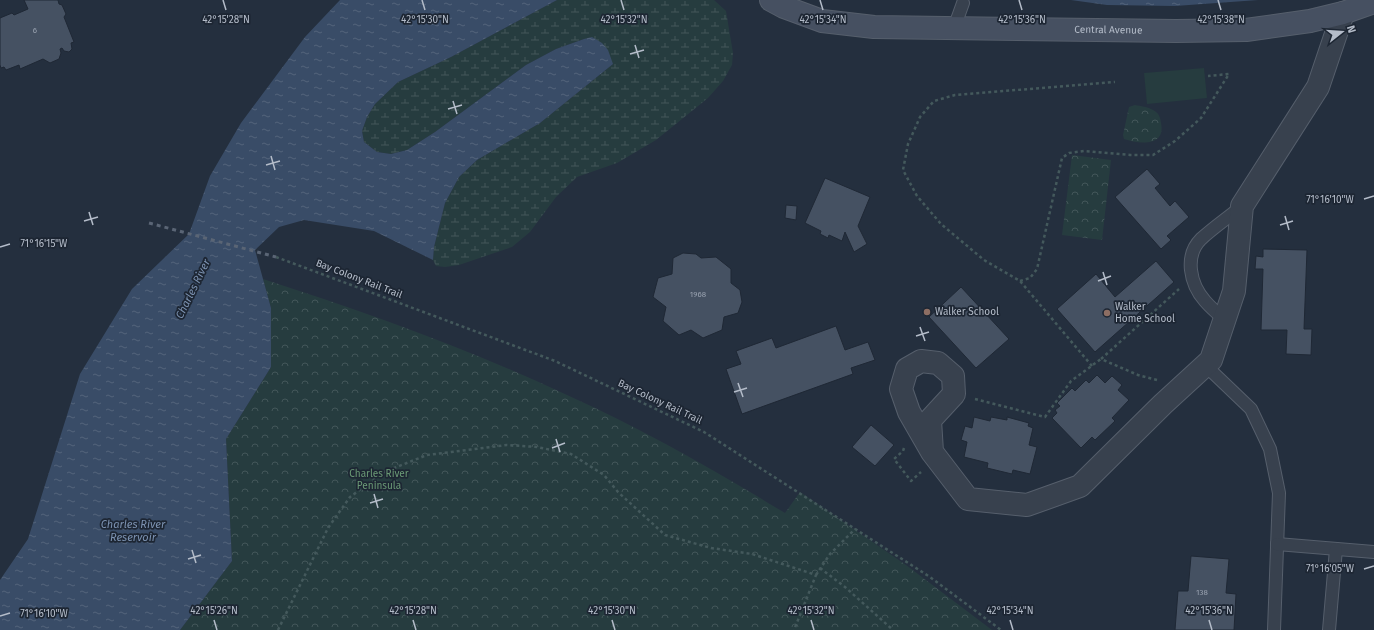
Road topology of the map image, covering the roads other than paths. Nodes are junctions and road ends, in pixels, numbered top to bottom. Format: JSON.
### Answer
{"nodes":[{"id":1,"x":771,"y":0,"type":"edge"},
{"id":2,"x":1374,"y":2,"type":"edge"},
{"id":3,"x":963,"y":3,"type":"dead end"},
{"id":4,"x":1343,"y":13,"type":"junction"},
{"id":5,"x":954,"y":28,"type":"junction"},
{"id":6,"x":1242,"y":206,"type":"junction"},
{"id":7,"x":1225,"y":320,"type":"junction"},
{"id":8,"x":1205,"y":366,"type":"junction"},
{"id":9,"x":932,"y":452,"type":"dead end"},
{"id":10,"x":1277,"y":544,"type":"junction"},
{"id":11,"x":1336,"y":549,"type":"junction"},
{"id":12,"x":1374,"y":552,"type":"edge"},
{"id":13,"x":1274,"y":630,"type":"edge"},
{"id":14,"x":1329,"y":630,"type":"edge"}],
"edges":[{"from":1,"to":5,"type":"main road","name":"Central Avenue"},
{"from":2,"to":4,"type":"main road","name":"Central Avenue"},
{"from":3,"to":5,"type":"lane"},
{"from":4,"to":5,"type":"main road","name":"Central Avenue"},
{"from":4,"to":6,"type":"street"},
{"from":6,"to":7,"type":"street"},
{"from":6,"to":7,"type":"lane"},
{"from":7,"to":8,"type":"street"},
{"from":8,"to":9,"type":"street"},
{"from":8,"to":10,"type":"lane"},
{"from":10,"to":11,"type":"lane"},
{"from":10,"to":13,"type":"lane"},
{"from":11,"to":12,"type":"lane"},
{"from":11,"to":14,"type":"lane"}]}
